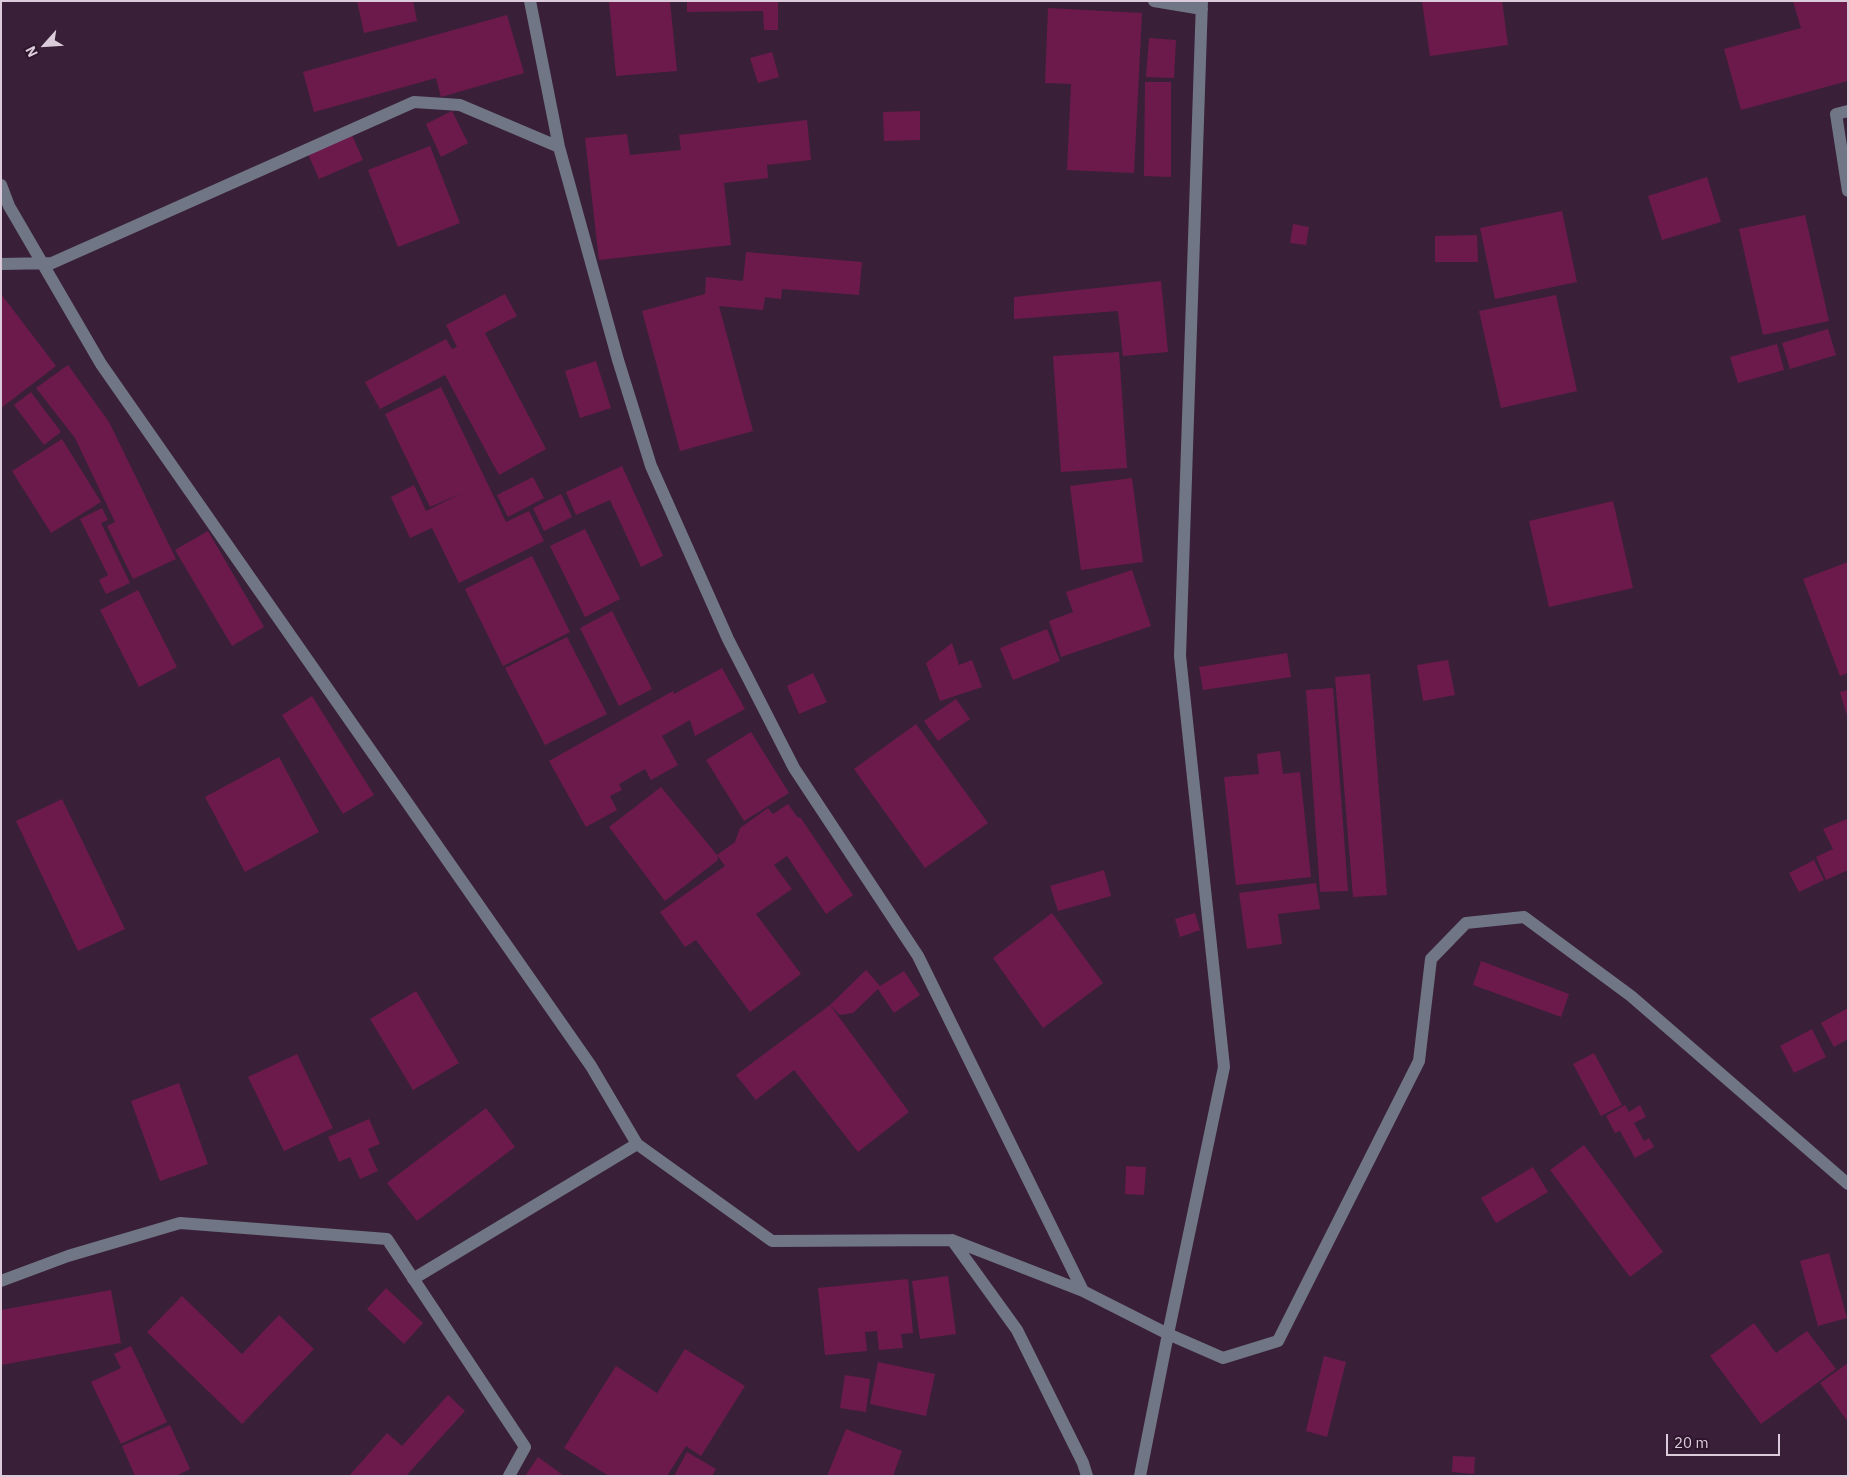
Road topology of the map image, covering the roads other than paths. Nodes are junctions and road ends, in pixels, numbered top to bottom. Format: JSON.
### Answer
{"nodes":[{"id":1,"x":530,"y":1,"type":"edge"},
{"id":2,"x":1154,"y":1,"type":"edge"},
{"id":3,"x":1202,"y":5,"type":"edge"},
{"id":4,"x":1848,"y":111,"type":"edge"},
{"id":5,"x":559,"y":147,"type":"junction"},
{"id":6,"x":1,"y":185,"type":"edge"},
{"id":7,"x":1848,"y":191,"type":"edge"},
{"id":8,"x":42,"y":263,"type":"junction"},
{"id":9,"x":1,"y":264,"type":"edge"},
{"id":10,"x":637,"y":1144,"type":"junction"},
{"id":11,"x":1848,"y":1184,"type":"edge"},
{"id":12,"x":952,"y":1240,"type":"junction"},
{"id":13,"x":413,"y":1279,"type":"junction"},
{"id":14,"x":1,"y":1281,"type":"edge"},
{"id":15,"x":1083,"y":1291,"type":"junction"},
{"id":16,"x":1168,"y":1334,"type":"junction"},
{"id":17,"x":510,"y":1476,"type":"edge"},
{"id":18,"x":1087,"y":1476,"type":"edge"},
{"id":19,"x":1140,"y":1476,"type":"edge"}],
"edges":[{"from":1,"to":5,"type":"street"},
{"from":2,"to":3,"type":"street"},
{"from":3,"to":16,"type":"street"},
{"from":4,"to":7,"type":"street"},
{"from":5,"to":8,"type":"street"},
{"from":5,"to":15,"type":"street"},
{"from":6,"to":8,"type":"street"},
{"from":8,"to":9,"type":"street"},
{"from":8,"to":10,"type":"street"},
{"from":10,"to":12,"type":"street"},
{"from":10,"to":13,"type":"street"},
{"from":11,"to":16,"type":"street"},
{"from":12,"to":15,"type":"street"},
{"from":12,"to":18,"type":"street"},
{"from":13,"to":14,"type":"street"},
{"from":13,"to":17,"type":"street"},
{"from":15,"to":16,"type":"street"},
{"from":16,"to":19,"type":"street"}]}
